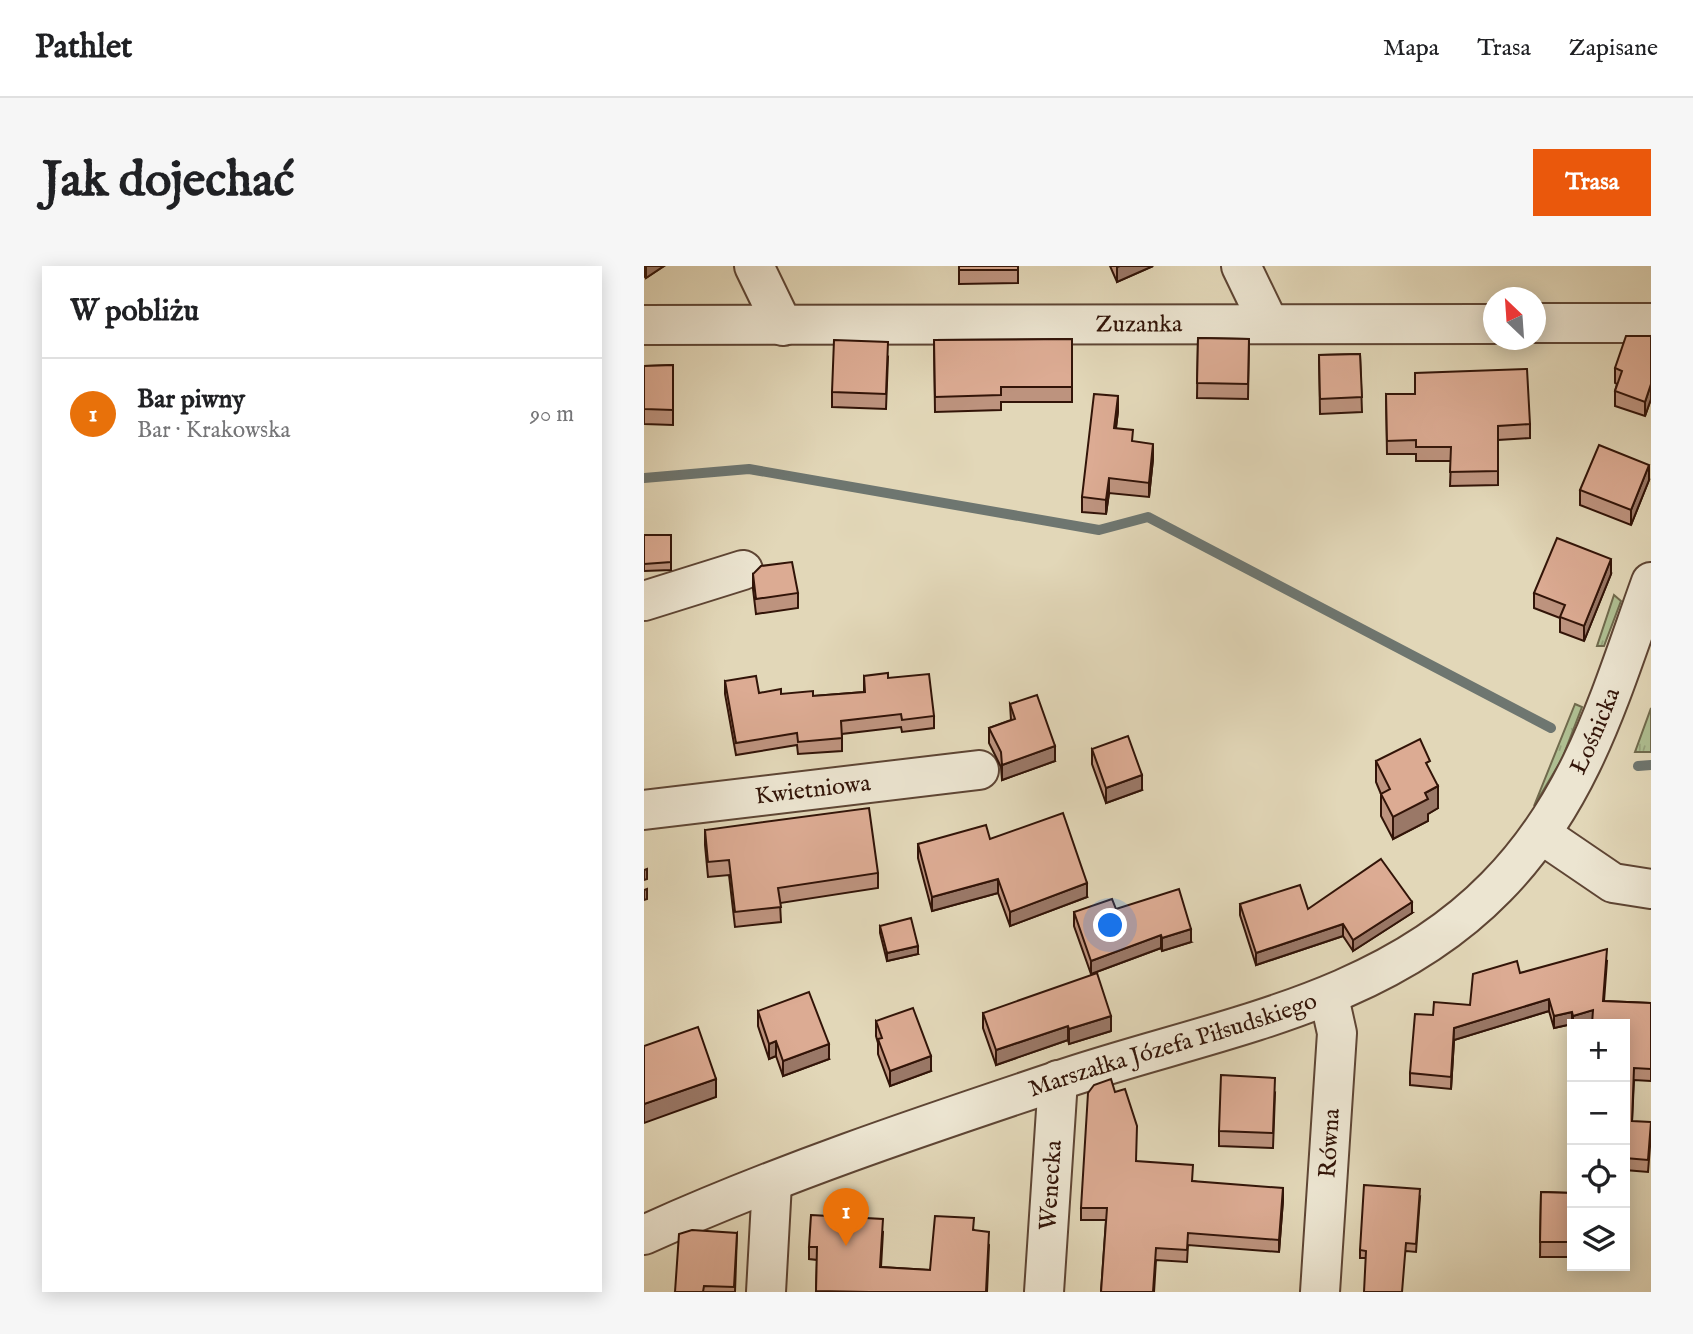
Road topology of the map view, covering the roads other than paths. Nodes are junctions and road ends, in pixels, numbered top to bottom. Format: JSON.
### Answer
{"nodes":[{"id":1,"x":754,"y":266,"type":"edge"},
{"id":2,"x":1241,"y":266,"type":"edge"},
{"id":3,"x":1546,"y":323,"type":"edge"},
{"id":4,"x":1651,"y":323,"type":"edge"},
{"id":5,"x":1269,"y":324,"type":"junction"},
{"id":6,"x":1483,"y":324,"type":"edge"},
{"id":7,"x":644,"y":325,"type":"edge"},
{"id":8,"x":783,"y":326,"type":"junction"},
{"id":9,"x":743,"y":570,"type":"dead end"},
{"id":10,"x":1651,"y":582,"type":"edge"},
{"id":11,"x":644,"y":601,"type":"edge"},
{"id":12,"x":979,"y":770,"type":"dead end"},
{"id":13,"x":644,"y":810,"type":"edge"},
{"id":14,"x":1541,"y":834,"type":"junction"},
{"id":15,"x":1651,"y":889,"type":"edge"},
{"id":16,"x":1329,"y":997,"type":"junction"},
{"id":17,"x":1058,"y":1080,"type":"junction"},
{"id":18,"x":772,"y":1183,"type":"junction"},
{"id":19,"x":644,"y":1236,"type":"edge"},
{"id":20,"x":766,"y":1292,"type":"edge"},
{"id":21,"x":1044,"y":1292,"type":"edge"},
{"id":22,"x":1321,"y":1292,"type":"edge"}],
"edges":[{"from":1,"to":8,"type":"street"},
{"from":2,"to":5,"type":"street"},
{"from":3,"to":4,"type":"street"},
{"from":5,"to":6,"type":"street","name":"Zuzanka"},
{"from":5,"to":8,"type":"street","name":"Zuzanka"},
{"from":7,"to":8,"type":"street","name":"Zuzanka"},
{"from":9,"to":11,"type":"street"},
{"from":10,"to":14,"type":"street","name":"Łośnicka"},
{"from":12,"to":13,"type":"street","name":"Kwietniowa"},
{"from":14,"to":15,"type":"street"},
{"from":14,"to":16,"type":"street","name":"Marszałka Józefa Piłsudskiego"},
{"from":16,"to":17,"type":"street","name":"Marszałka Józefa Piłsudskiego"},
{"from":16,"to":22,"type":"street","name":"Równa"},
{"from":17,"to":18,"type":"street","name":"Marszałka Józefa Piłsudskiego"},
{"from":17,"to":21,"type":"street","name":"Wenecka"},
{"from":18,"to":19,"type":"street","name":"Marszałka Józefa Piłsudskiego"},
{"from":18,"to":20,"type":"street"}]}
